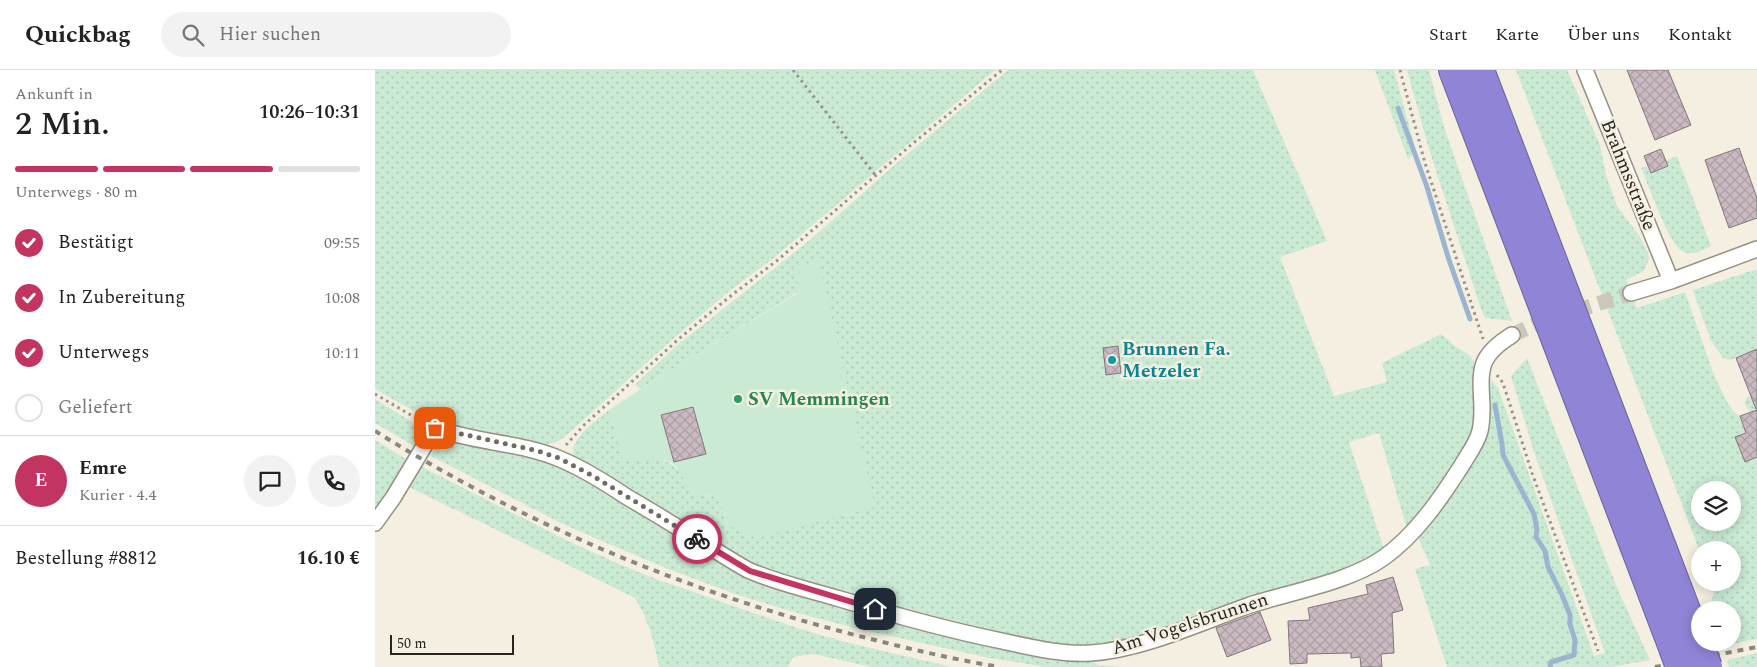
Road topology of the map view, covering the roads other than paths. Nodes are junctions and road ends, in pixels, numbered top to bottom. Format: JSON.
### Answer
{"nodes":[{"id":1,"x":1453,"y":70,"type":"edge"},
{"id":2,"x":1481,"y":70,"type":"edge"},
{"id":3,"x":1585,"y":70,"type":"edge"},
{"id":4,"x":1757,"y":249,"type":"edge"},
{"id":5,"x":1671,"y":281,"type":"junction"},
{"id":6,"x":1631,"y":293,"type":"tunnel mouth"},
{"id":7,"x":1512,"y":335,"type":"tunnel mouth"},
{"id":8,"x":375,"y":523,"type":"edge"},
{"id":9,"x":1704,"y":655,"type":"edge"},
{"id":10,"x":1676,"y":658,"type":"edge"}],
"edges":[{"from":1,"to":10,"type":"highway"},
{"from":2,"to":9,"type":"highway"},
{"from":3,"to":5,"type":"street","name":"Brahmsstraße"},
{"from":4,"to":5,"type":"street"},
{"from":5,"to":6,"type":"street"},
{"from":7,"to":8,"type":"street","name":"Am Vogelsbrunnen"}]}
